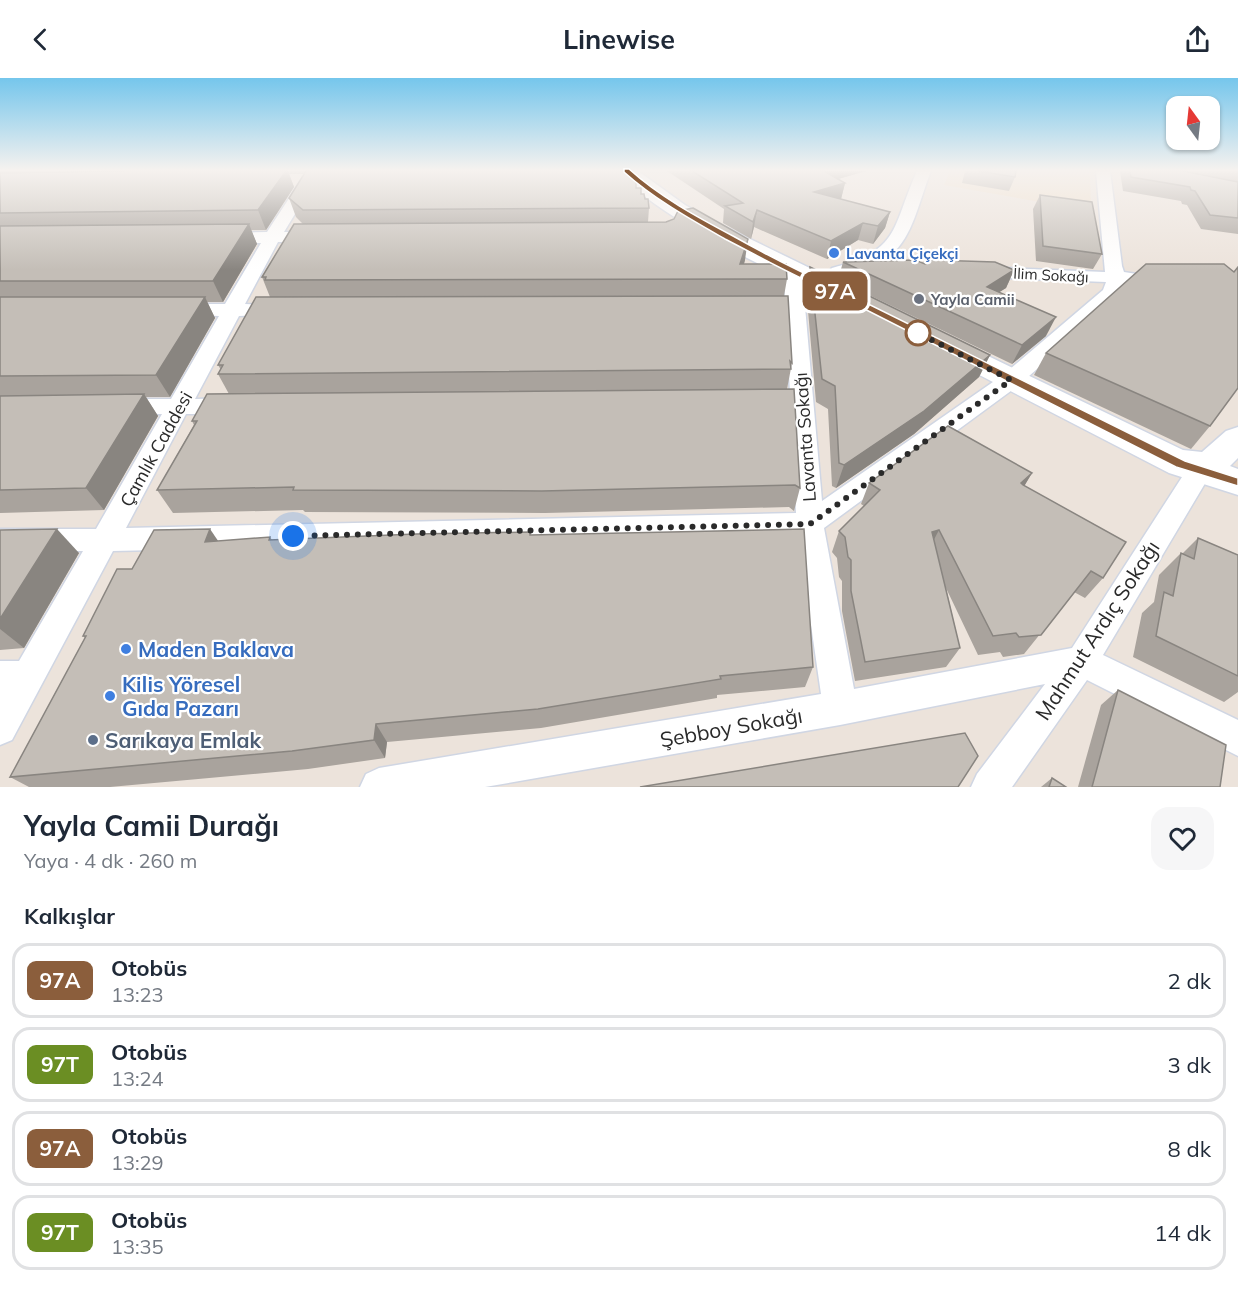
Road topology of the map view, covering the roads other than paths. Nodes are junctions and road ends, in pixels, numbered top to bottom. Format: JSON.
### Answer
{"nodes":[{"id":1,"x":294,"y":204,"type":"edge"},
{"id":2,"x":664,"y":204,"type":"edge"},
{"id":3,"x":694,"y":204,"type":"edge"},
{"id":4,"x":911,"y":204,"type":"edge"},
{"id":5,"x":1106,"y":204,"type":"edge"},
{"id":6,"x":272,"y":237,"type":"junction"},
{"id":7,"x":332,"y":237,"type":"edge"},
{"id":8,"x":201,"y":238,"type":"edge"},
{"id":9,"x":864,"y":267,"type":"junction"},
{"id":10,"x":898,"y":268,"type":"edge"},
{"id":11,"x":793,"y":272,"type":"junction"},
{"id":12,"x":967,"y":272,"type":"edge"},
{"id":13,"x":1116,"y":278,"type":"junction"},
{"id":14,"x":1150,"y":278,"type":"edge"},
{"id":15,"x":835,"y":281,"type":"junction"},
{"id":16,"x":736,"y":309,"type":"edge"},
{"id":17,"x":796,"y":309,"type":"junction"},
{"id":18,"x":163,"y":310,"type":"edge"},
{"id":19,"x":233,"y":310,"type":"junction"},
{"id":20,"x":305,"y":310,"type":"edge"},
{"id":21,"x":875,"y":311,"type":"edge"},
{"id":22,"x":917,"y":332,"type":"edge"},
{"id":23,"x":1011,"y":380,"type":"junction"},
{"id":24,"x":802,"y":400,"type":"junction"},
{"id":25,"x":742,"y":401,"type":"edge"},
{"id":26,"x":251,"y":406,"type":"edge"},
{"id":27,"x":95,"y":407,"type":"edge"},
{"id":28,"x":179,"y":407,"type":"junction"},
{"id":29,"x":1238,"y":439,"type":"edge"},
{"id":30,"x":1185,"y":464,"type":"junction"},
{"id":31,"x":1238,"y":482,"type":"edge"},
{"id":32,"x":810,"y":524,"type":"junction"},
{"id":33,"x":0,"y":540,"type":"edge"},
{"id":34,"x":105,"y":540,"type":"junction"},
{"id":35,"x":1082,"y":661,"type":"junction"},
{"id":36,"x":14,"y":677,"type":"edge"},
{"id":37,"x":840,"y":708,"type":"junction"},
{"id":38,"x":0,"y":728,"type":"edge"},
{"id":39,"x":1238,"y":738,"type":"edge"},
{"id":40,"x":379,"y":787,"type":"edge"},
{"id":41,"x":990,"y":787,"type":"edge"}],
"edges":[{"from":1,"to":6,"type":"street","name":"Çamlık Caddesi"},
{"from":2,"to":11,"type":"main road"},
{"from":3,"to":15,"type":"main road"},
{"from":4,"to":9,"type":"street"},
{"from":5,"to":13,"type":"street"},
{"from":6,"to":7,"type":"street"},
{"from":6,"to":8,"type":"street"},
{"from":6,"to":19,"type":"street","name":"Çamlık Caddesi"},
{"from":9,"to":10,"type":"street"},
{"from":9,"to":15,"type":"street"},
{"from":11,"to":15,"type":"main road"},
{"from":11,"to":17,"type":"street","name":"Lavanta Sokağı"},
{"from":12,"to":13,"type":"street","name":"İlim Sokağı"},
{"from":13,"to":14,"type":"street","name":"İlim Sokağı"},
{"from":13,"to":23,"type":"street"},
{"from":15,"to":21,"type":"main road"},
{"from":16,"to":17,"type":"street"},
{"from":17,"to":24,"type":"street","name":"Lavanta Sokağı"},
{"from":18,"to":19,"type":"street"},
{"from":19,"to":20,"type":"street"},
{"from":19,"to":28,"type":"street","name":"Çamlık Caddesi"},
{"from":22,"to":23,"type":"main road"},
{"from":23,"to":30,"type":"main road"},
{"from":23,"to":32,"type":"street"},
{"from":24,"to":25,"type":"street"},
{"from":24,"to":32,"type":"street","name":"Lavanta Sokağı"},
{"from":26,"to":28,"type":"street"},
{"from":27,"to":28,"type":"street"},
{"from":28,"to":34,"type":"street","name":"Çamlık Caddesi"},
{"from":29,"to":30,"type":"main road"},
{"from":30,"to":31,"type":"main road"},
{"from":30,"to":35,"type":"street","name":"Mahmut Ardıç Sokağı"},
{"from":32,"to":34,"type":"street"},
{"from":32,"to":37,"type":"street","name":"Lavanta Sokağı"},
{"from":33,"to":34,"type":"street"},
{"from":34,"to":36,"type":"street","name":"Çamlık Caddesi"},
{"from":35,"to":37,"type":"street","name":"Şebboy Sokağı"},
{"from":35,"to":39,"type":"street"},
{"from":35,"to":41,"type":"street","name":"Mahmut Ardıç Sokağı"},
{"from":36,"to":38,"type":"street","name":"Çamlık Caddesi"},
{"from":37,"to":40,"type":"street","name":"Şebboy Sokağı"}]}
